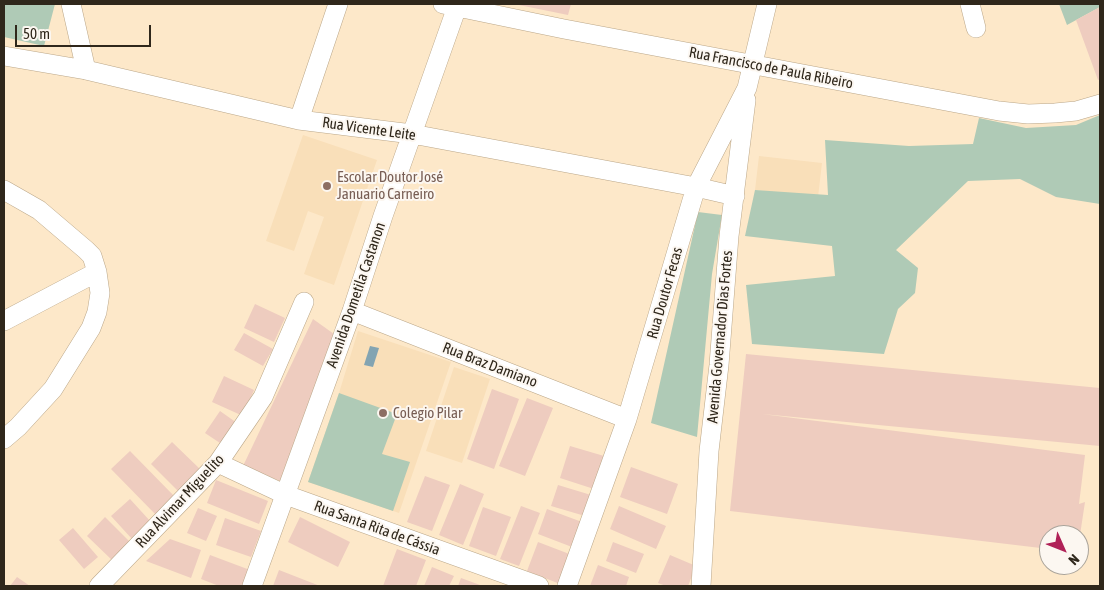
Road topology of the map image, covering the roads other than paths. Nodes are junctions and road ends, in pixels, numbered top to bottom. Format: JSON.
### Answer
{"nodes":[{"id":1,"x":71,"y":4,"type":"edge"},
{"id":2,"x":338,"y":4,"type":"edge"},
{"id":3,"x":453,"y":4,"type":"edge"},
{"id":4,"x":767,"y":4,"type":"edge"},
{"id":5,"x":970,"y":4,"type":"edge"},
{"id":6,"x":976,"y":28,"type":"dead end"},
{"id":7,"x":4,"y":56,"type":"edge"},
{"id":8,"x":753,"y":64,"type":"junction"},
{"id":9,"x":86,"y":70,"type":"junction"},
{"id":10,"x":747,"y":88,"type":"junction"},
{"id":11,"x":1100,"y":104,"type":"edge"},
{"id":12,"x":299,"y":120,"type":"junction"},
{"id":13,"x":412,"y":134,"type":"junction"},
{"id":14,"x":696,"y":187,"type":"junction"},
{"id":15,"x":4,"y":190,"type":"edge"},
{"id":16,"x":735,"y":196,"type":"junction"},
{"id":17,"x":98,"y":272,"type":"junction"},
{"id":18,"x":304,"y":302,"type":"dead end"},
{"id":19,"x":352,"y":311,"type":"junction"},
{"id":20,"x":4,"y":321,"type":"edge"},
{"id":21,"x":627,"y":419,"type":"junction"},
{"id":22,"x":4,"y":439,"type":"edge"},
{"id":23,"x":218,"y":463,"type":"junction"},
{"id":24,"x":286,"y":495,"type":"junction"},
{"id":25,"x":99,"y":586,"type":"edge"},
{"id":26,"x":252,"y":586,"type":"edge"},
{"id":27,"x":540,"y":586,"type":"edge"},
{"id":28,"x":567,"y":586,"type":"edge"},
{"id":29,"x":701,"y":586,"type":"edge"}],
"edges":[{"from":1,"to":9,"type":"street"},
{"from":2,"to":12,"type":"street"},
{"from":3,"to":8,"type":"street","name":"Rua Francisco de Paula Ribeiro"},
{"from":3,"to":13,"type":"street","name":"Avenida Dometila Castanon"},
{"from":4,"to":8,"type":"street","name":"Rua Doutor Fecas"},
{"from":5,"to":6,"type":"street"},
{"from":7,"to":9,"type":"street","name":"Rua Vicente Leite"},
{"from":8,"to":10,"type":"street","name":"Rua Doutor Fecas"},
{"from":8,"to":11,"type":"street","name":"Rua Francisco de Paula Ribeiro"},
{"from":9,"to":12,"type":"street","name":"Rua Vicente Leite"},
{"from":10,"to":14,"type":"street","name":"Rua Doutor Fecas"},
{"from":10,"to":16,"type":"street","name":"Avenida Governador Dias Fortes"},
{"from":12,"to":13,"type":"street","name":"Rua Vicente Leite"},
{"from":13,"to":14,"type":"street","name":"Rua Vicente Leite"},
{"from":13,"to":19,"type":"street","name":"Avenida Dometila Castanon"},
{"from":14,"to":16,"type":"street","name":"Rua Vicente Leite"},
{"from":14,"to":21,"type":"street","name":"Rua Doutor Fecas"},
{"from":15,"to":17,"type":"street"},
{"from":16,"to":29,"type":"street","name":"Avenida Governador Dias Fortes"},
{"from":17,"to":20,"type":"street"},
{"from":17,"to":22,"type":"street"},
{"from":18,"to":23,"type":"street","name":"Rua Alvimar Miguelito"},
{"from":19,"to":21,"type":"street","name":"Rua Braz Damiano"},
{"from":19,"to":24,"type":"street","name":"Avenida Dometila Castanon"},
{"from":21,"to":28,"type":"street","name":"Rua Doutor Fecas"},
{"from":23,"to":24,"type":"street","name":"Rua Santa Rita de Cássia"},
{"from":23,"to":25,"type":"street","name":"Rua Alvimar Miguelito"},
{"from":24,"to":26,"type":"street","name":"Avenida Dometila Castanon"},
{"from":24,"to":27,"type":"street","name":"Rua Santa Rita de Cássia"}]}
